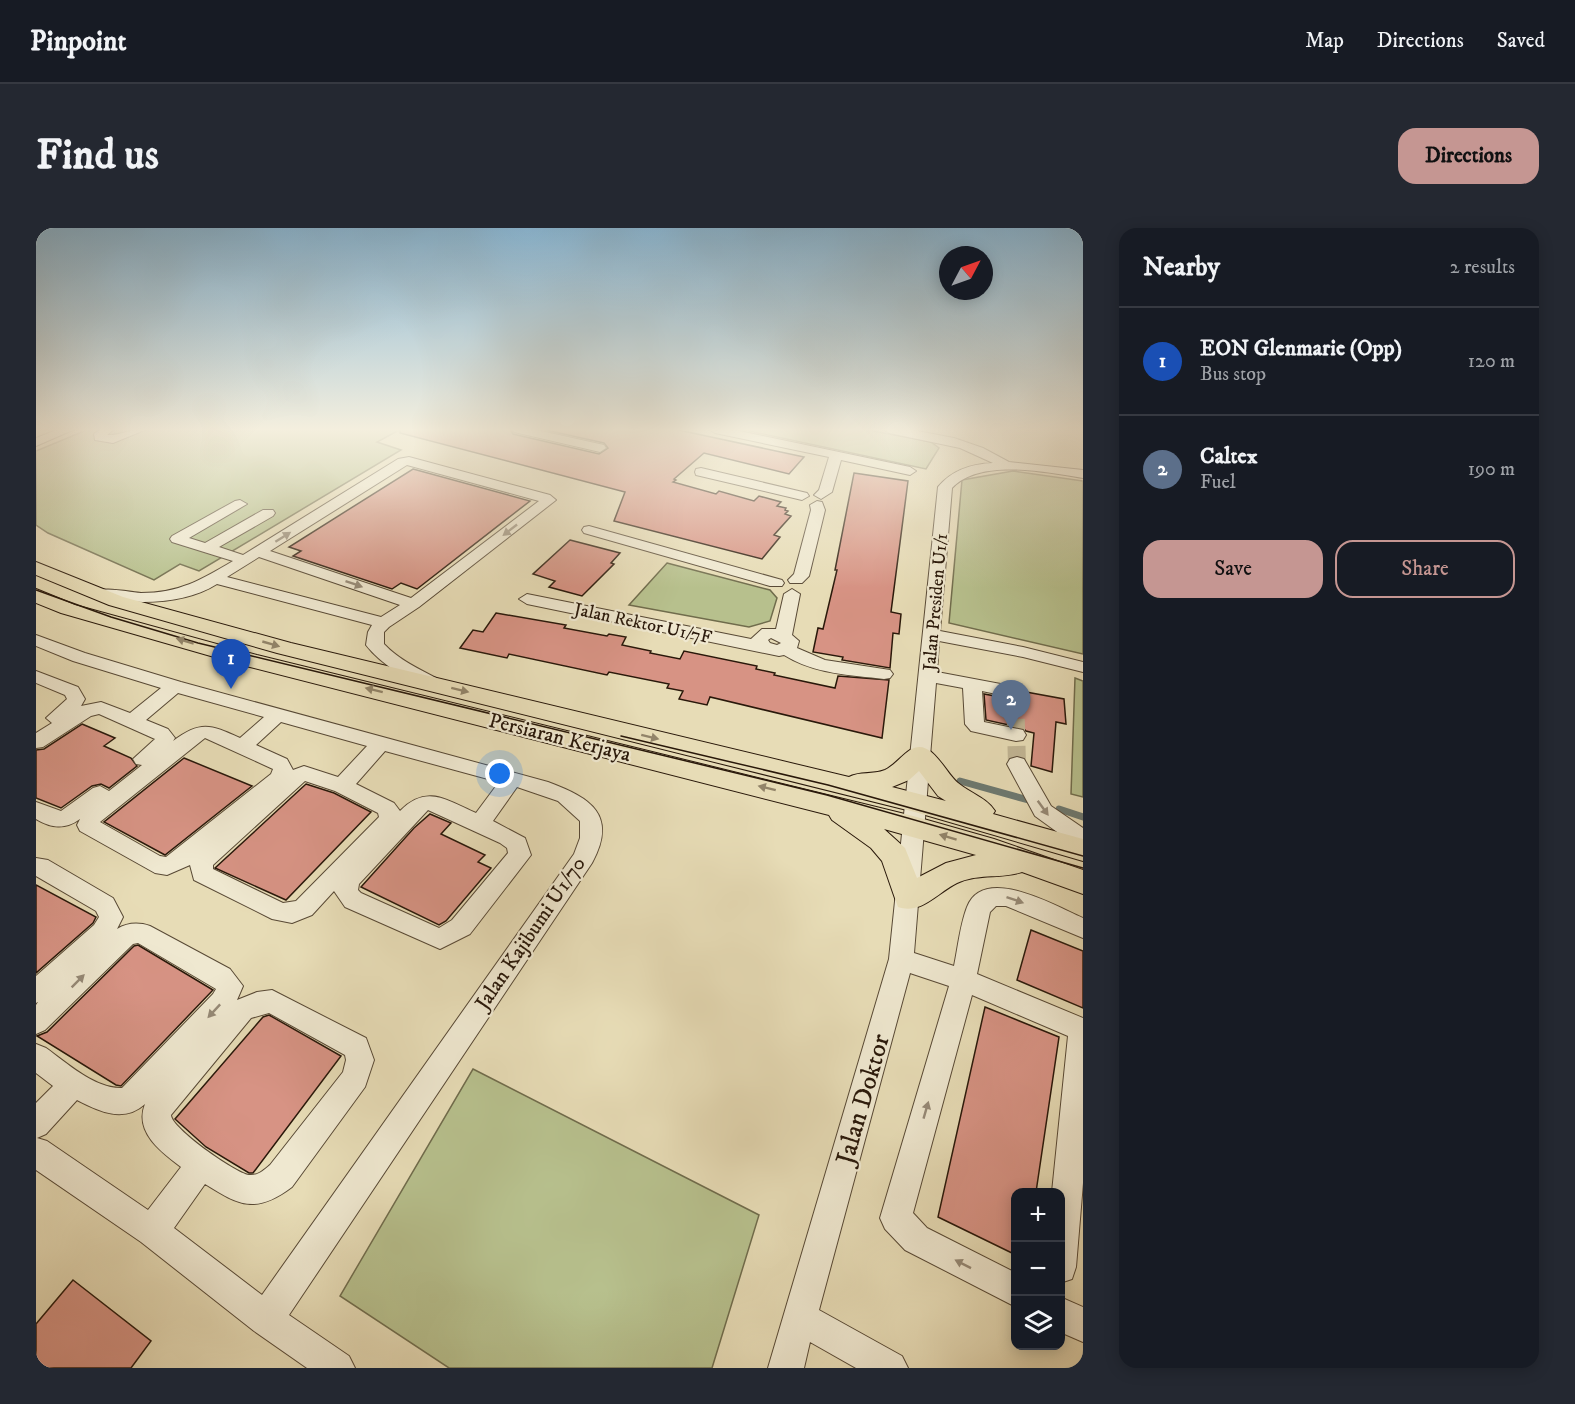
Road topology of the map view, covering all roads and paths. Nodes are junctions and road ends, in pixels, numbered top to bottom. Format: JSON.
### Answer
{"nodes":[{"id":1,"x":371,"y":482,"type":"edge"},
{"id":2,"x":485,"y":482,"type":"edge"},
{"id":3,"x":744,"y":482,"type":"edge"},
{"id":4,"x":828,"y":482,"type":"edge"},
{"id":5,"x":947,"y":482,"type":"edge"},
{"id":6,"x":819,"y":500,"type":"junction"},
{"id":7,"x":240,"y":504,"type":"dead end"},
{"id":8,"x":268,"y":513,"type":"dead end"},
{"id":9,"x":589,"y":530,"type":"dead end"},
{"id":10,"x":207,"y":548,"type":"junction"},
{"id":11,"x":252,"y":556,"type":"junction"},
{"id":12,"x":36,"y":568,"type":"edge"},
{"id":13,"x":215,"y":579,"type":"junction"},
{"id":14,"x":36,"y":581,"type":"edge"},
{"id":15,"x":794,"y":587,"type":"junction"},
{"id":16,"x":99,"y":594,"type":"junction"},
{"id":17,"x":36,"y":595,"type":"edge"},
{"id":18,"x":527,"y":599,"type":"dead end"},
{"id":19,"x":36,"y":602,"type":"edge"},
{"id":20,"x":413,"y":604,"type":"junction"},
{"id":21,"x":68,"y":609,"type":"junction"},
{"id":22,"x":383,"y":623,"type":"junction"},
{"id":23,"x":220,"y":630,"type":"junction"},
{"id":24,"x":932,"y":634,"type":"junction"},
{"id":25,"x":36,"y":640,"type":"edge"},
{"id":26,"x":785,"y":642,"type":"junction"},
{"id":27,"x":79,"y":657,"type":"junction"},
{"id":28,"x":1083,"y":667,"type":"edge"},
{"id":29,"x":884,"y":674,"type":"dead end"},
{"id":30,"x":929,"y":676,"type":"junction"},
{"id":31,"x":40,"y":677,"type":"edge"},
{"id":32,"x":432,"y":683,"type":"junction"},
{"id":33,"x":972,"y":683,"type":"junction"},
{"id":34,"x":175,"y":686,"type":"junction"},
{"id":35,"x":1015,"y":692,"type":"dead end"},
{"id":36,"x":278,"y":714,"type":"junction"},
{"id":37,"x":133,"y":721,"type":"junction"},
{"id":38,"x":36,"y":732,"type":"edge"},
{"id":39,"x":1016,"y":735,"type":"dead end"},
{"id":40,"x":36,"y":742,"type":"edge"},
{"id":41,"x":382,"y":742,"type":"junction"},
{"id":42,"x":242,"y":747,"type":"junction"},
{"id":43,"x":920,"y":755,"type":"junction"},
{"id":44,"x":1017,"y":764,"type":"tunnel mouth"},
{"id":45,"x":512,"y":779,"type":"junction"},
{"id":46,"x":342,"y":786,"type":"junction"},
{"id":47,"x":827,"y":792,"type":"junction"},
{"id":48,"x":36,"y":810,"type":"edge"},
{"id":49,"x":914,"y":814,"type":"junction"},
{"id":50,"x":480,"y":823,"type":"junction"},
{"id":51,"x":1017,"y":829,"type":"junction"},
{"id":52,"x":1083,"y":839,"type":"edge"},
{"id":53,"x":1083,"y":850,"type":"edge"},
{"id":54,"x":1031,"y":863,"type":"junction"},
{"id":55,"x":36,"y":867,"type":"edge"},
{"id":56,"x":1083,"y":882,"type":"edge"},
{"id":57,"x":909,"y":899,"type":"junction"},
{"id":58,"x":1083,"y":928,"type":"edge"},
{"id":59,"x":970,"y":945,"type":"junction"},
{"id":60,"x":902,"y":954,"type":"junction"},
{"id":61,"x":963,"y":981,"type":"junction"},
{"id":62,"x":36,"y":992,"type":"edge"},
{"id":63,"x":36,"y":1022,"type":"edge"},
{"id":64,"x":1082,"y":1030,"type":"edge"},
{"id":65,"x":36,"y":1057,"type":"edge"},
{"id":66,"x":74,"y":1084,"type":"junction"},
{"id":67,"x":36,"y":1124,"type":"edge"},
{"id":68,"x":36,"y":1152,"type":"edge"},
{"id":69,"x":201,"y":1165,"type":"junction"},
{"id":70,"x":152,"y":1231,"type":"junction"},
{"id":71,"x":1062,"y":1242,"type":"edge"},
{"id":72,"x":1011,"y":1288,"type":"edge"},
{"id":73,"x":1065,"y":1316,"type":"edge"},
{"id":74,"x":801,"y":1318,"type":"junction"},
{"id":75,"x":266,"y":1319,"type":"junction"},
{"id":76,"x":1083,"y":1325,"type":"edge"},
{"id":77,"x":337,"y":1368,"type":"edge"},
{"id":78,"x":786,"y":1368,"type":"edge"},
{"id":79,"x":890,"y":1368,"type":"edge"}],
"edges":[{"from":11,"to":1,"type":"street","one_way":true},
{"from":2,"to":20,"type":"street","one_way":true},
{"from":3,"to":6,"type":"street"},
{"from":4,"to":6,"type":"street"},
{"from":5,"to":24,"type":"street","name":"Jalan Presiden U1/1"},
{"from":6,"to":15,"type":"street"},
{"from":7,"to":10,"type":"street"},
{"from":8,"to":10,"type":"street"},
{"from":9,"to":15,"type":"street"},
{"from":10,"to":11,"type":"street"},
{"from":11,"to":13,"type":"street"},
{"from":11,"to":20,"type":"street","one_way":true},
{"from":12,"to":16,"type":"main road","name":"Persiaran Kerjaya"},
{"from":13,"to":16,"type":"street"},
{"from":13,"to":22,"type":"street"},
{"from":14,"to":23,"type":"main road"},
{"from":15,"to":26,"type":"street"},
{"from":16,"to":23,"type":"main road","name":"Persiaran Kerjaya"},
{"from":17,"to":21,"type":"main road","name":"Persiaran Kerjaya"},
{"from":18,"to":26,"type":"street","name":"Jalan Rektor U1/7F"},
{"from":19,"to":21,"type":"main road"},
{"from":20,"to":22,"type":"street"},
{"from":47,"to":21,"type":"main road","name":"Persiaran Kerjaya","one_way":true},
{"from":22,"to":32,"type":"street"},
{"from":23,"to":32,"type":"main road","name":"Persiaran Kerjaya","one_way":true},
{"from":24,"to":28,"type":"street"},
{"from":24,"to":30,"type":"street","name":"Jalan Presiden U1/1"},
{"from":25,"to":27,"type":"street","name":"Jalan Kajibumi U1/70"},
{"from":26,"to":29,"type":"street"},
{"from":27,"to":31,"type":"street"},
{"from":27,"to":34,"type":"street","name":"Jalan Kajibumi U1/70"},
{"from":30,"to":33,"type":"street"},
{"from":30,"to":43,"type":"street","name":"Jalan Presiden U1/1"},
{"from":31,"to":38,"type":"street"},
{"from":32,"to":47,"type":"main road","name":"Persiaran Kerjaya","one_way":true},
{"from":33,"to":35,"type":"street"},
{"from":33,"to":39,"type":"street"},
{"from":34,"to":36,"type":"street","name":"Jalan Kajibumi U1/70"},
{"from":34,"to":37,"type":"street"},
{"from":36,"to":41,"type":"street","name":"Jalan Kajibumi U1/70"},
{"from":36,"to":42,"type":"street"},
{"from":37,"to":40,"type":"street"},
{"from":37,"to":48,"type":"street"},
{"from":41,"to":45,"type":"street","name":"Jalan Kajibumi U1/70"},
{"from":41,"to":46,"type":"street"},
{"from":42,"to":42,"type":"street"},
{"from":43,"to":47,"type":"main road"},
{"from":43,"to":49,"type":"street","name":"Jalan Presiden U1/1"},
{"from":43,"to":51,"type":"main road"},
{"from":44,"to":52,"type":"street","one_way":true},
{"from":45,"to":50,"type":"street"},
{"from":45,"to":75,"type":"street","name":"Jalan Kajibumi U1/70"},
{"from":46,"to":46,"type":"street"},
{"from":47,"to":49,"type":"main road","name":"Persiaran Kerjaya"},
{"from":47,"to":57,"type":"main road"},
{"from":49,"to":51,"type":"main road","name":"Persiaran Kerjaya"},
{"from":54,"to":49,"type":"main road","name":"Persiaran Kerjaya","one_way":true},
{"from":49,"to":57,"type":"street","name":"Jalan Doktor"},
{"from":50,"to":50,"type":"street"},
{"from":51,"to":53,"type":"main road","name":"Persiaran Kerjaya"},
{"from":54,"to":56,"type":"main road","name":"Persiaran Kerjaya"},
{"from":54,"to":57,"type":"main road"},
{"from":55,"to":62,"type":"street"},
{"from":57,"to":60,"type":"street","name":"Jalan Doktor"},
{"from":59,"to":58,"type":"street","one_way":true},
{"from":59,"to":60,"type":"street"},
{"from":59,"to":61,"type":"street"},
{"from":60,"to":61,"type":"street"},
{"from":60,"to":74,"type":"street","name":"Jalan Doktor"},
{"from":61,"to":64,"type":"street"},
{"from":72,"to":61,"type":"street","one_way":true},
{"from":63,"to":66,"type":"street","one_way":true},
{"from":64,"to":71,"type":"street"},
{"from":65,"to":66,"type":"street"},
{"from":66,"to":67,"type":"street"},
{"from":68,"to":70,"type":"street"},
{"from":69,"to":69,"type":"street"},
{"from":69,"to":70,"type":"street"},
{"from":70,"to":75,"type":"street"},
{"from":73,"to":76,"type":"street"},
{"from":74,"to":78,"type":"street","name":"Jalan Doktor"},
{"from":74,"to":79,"type":"street"},
{"from":75,"to":77,"type":"street"}]}
